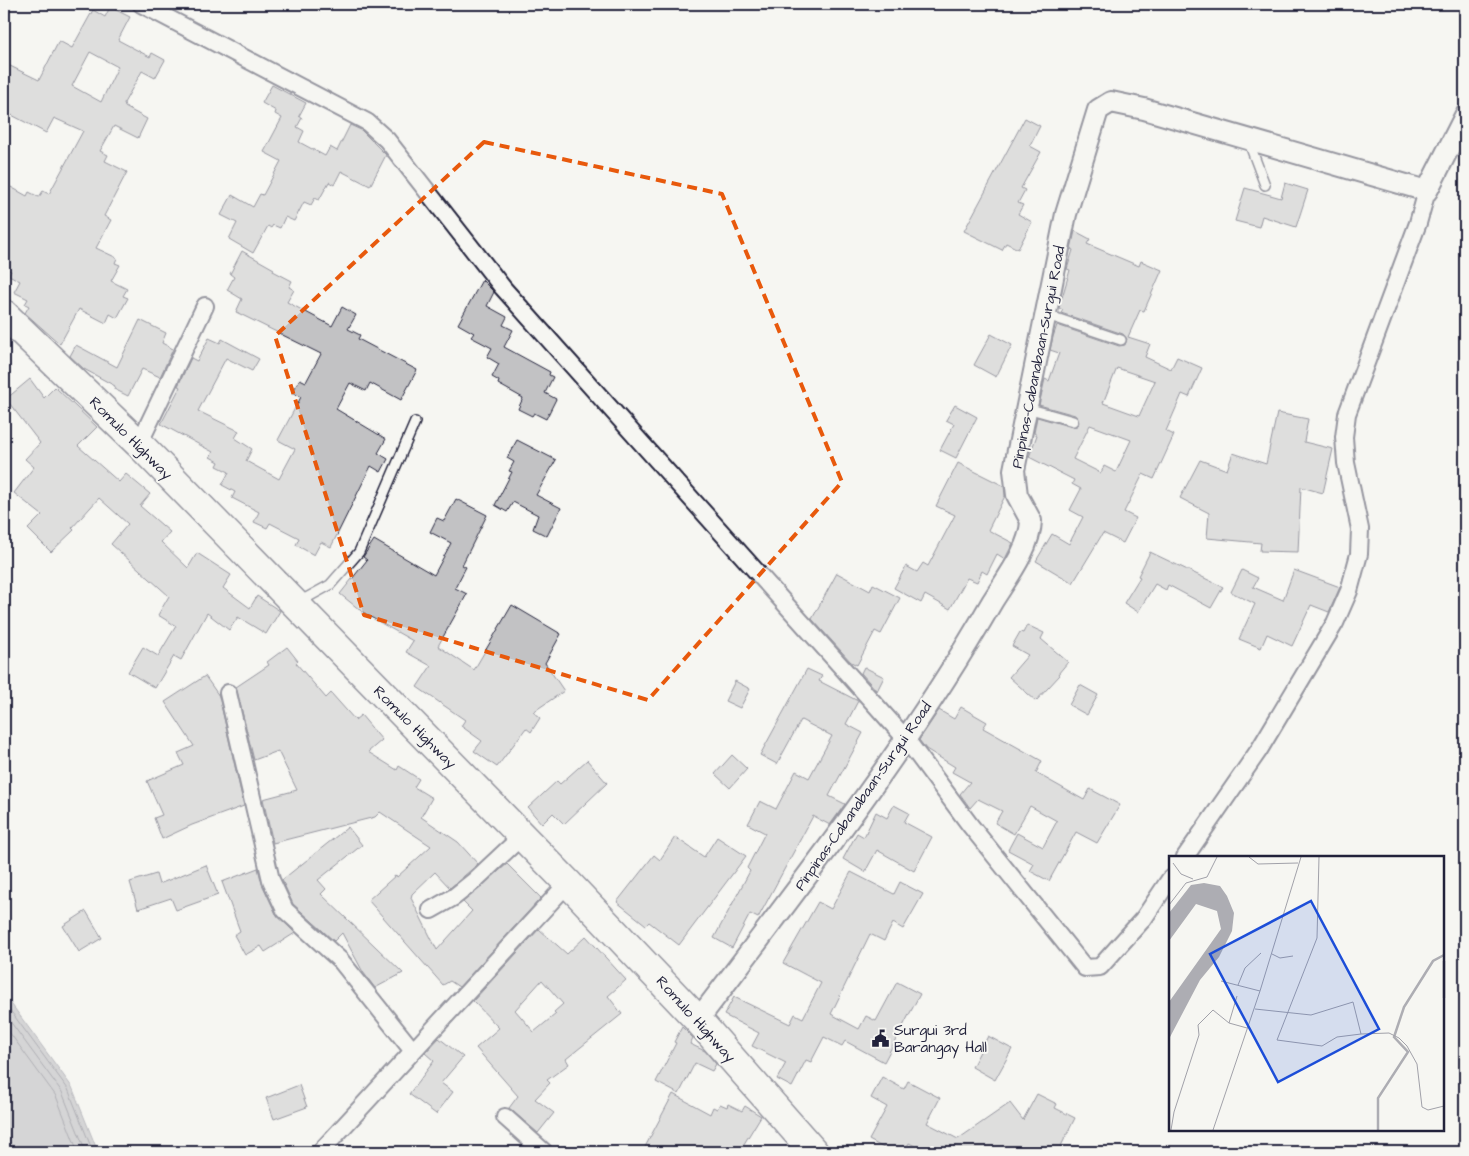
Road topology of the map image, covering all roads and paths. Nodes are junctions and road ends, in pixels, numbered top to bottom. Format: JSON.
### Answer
{"nodes":[{"id":1,"x":141,"y":4,"type":"edge"},
{"id":2,"x":1465,"y":116,"type":"edge"},
{"id":3,"x":1248,"y":140,"type":"junction"},
{"id":4,"x":1265,"y":185,"type":"dead end"},
{"id":5,"x":1427,"y":191,"type":"junction"},
{"id":6,"x":205,"y":306,"type":"dead end"},
{"id":7,"x":4,"y":314,"type":"edge"},
{"id":8,"x":1047,"y":315,"type":"junction"},
{"id":9,"x":1121,"y":340,"type":"dead end"},
{"id":10,"x":1027,"y":408,"type":"junction"},
{"id":11,"x":1073,"y":421,"type":"dead end"},
{"id":12,"x":415,"y":422,"type":"dead end"},
{"id":13,"x":138,"y":444,"type":"junction"},
{"id":14,"x":294,"y":604,"type":"junction"},
{"id":15,"x":228,"y":693,"type":"dead end"},
{"id":16,"x":906,"y":739,"type":"junction"},
{"id":17,"x":522,"y":836,"type":"junction"},
{"id":18,"x":1186,"y":856,"type":"edge"},
{"id":19,"x":1169,"y":880,"type":"edge"},
{"id":20,"x":568,"y":883,"type":"junction"},
{"id":21,"x":431,"y":910,"type":"dead end"},
{"id":22,"x":698,"y":1020,"type":"junction"},
{"id":23,"x":414,"y":1051,"type":"junction"},
{"id":24,"x":505,"y":1117,"type":"dead end"},
{"id":25,"x":320,"y":1152,"type":"edge"},
{"id":26,"x":544,"y":1152,"type":"edge"},
{"id":27,"x":814,"y":1152,"type":"edge"}],
"edges":[{"from":1,"to":16,"type":"street"},
{"from":2,"to":5,"type":"street"},
{"from":3,"to":4,"type":"lane"},
{"from":3,"to":5,"type":"street","name":"Pinpinas-Cabanabaan-Surgui Road"},
{"from":3,"to":8,"type":"street","name":"Pinpinas-Cabanabaan-Surgui Road"},
{"from":5,"to":18,"type":"street"},
{"from":6,"to":13,"type":"street"},
{"from":7,"to":13,"type":"highway","name":"Romulo Highway"},
{"from":8,"to":9,"type":"lane"},
{"from":8,"to":10,"type":"street","name":"Pinpinas-Cabanabaan-Surgui Road"},
{"from":10,"to":11,"type":"lane"},
{"from":10,"to":16,"type":"street","name":"Pinpinas-Cabanabaan-Surgui Road"},
{"from":12,"to":14,"type":"lane"},
{"from":13,"to":14,"type":"highway","name":"Romulo Highway"},
{"from":14,"to":17,"type":"highway","name":"Romulo Highway"},
{"from":15,"to":23,"type":"street"},
{"from":16,"to":19,"type":"street"},
{"from":16,"to":22,"type":"street","name":"Pinpinas-Cabanabaan-Surgui Road"},
{"from":17,"to":20,"type":"highway","name":"Romulo Highway"},
{"from":17,"to":21,"type":"street"},
{"from":20,"to":22,"type":"highway","name":"Romulo Highway"},
{"from":20,"to":23,"type":"street"},
{"from":22,"to":27,"type":"highway","name":"Romulo Highway"},
{"from":23,"to":25,"type":"street"},
{"from":24,"to":26,"type":"street"}]}
